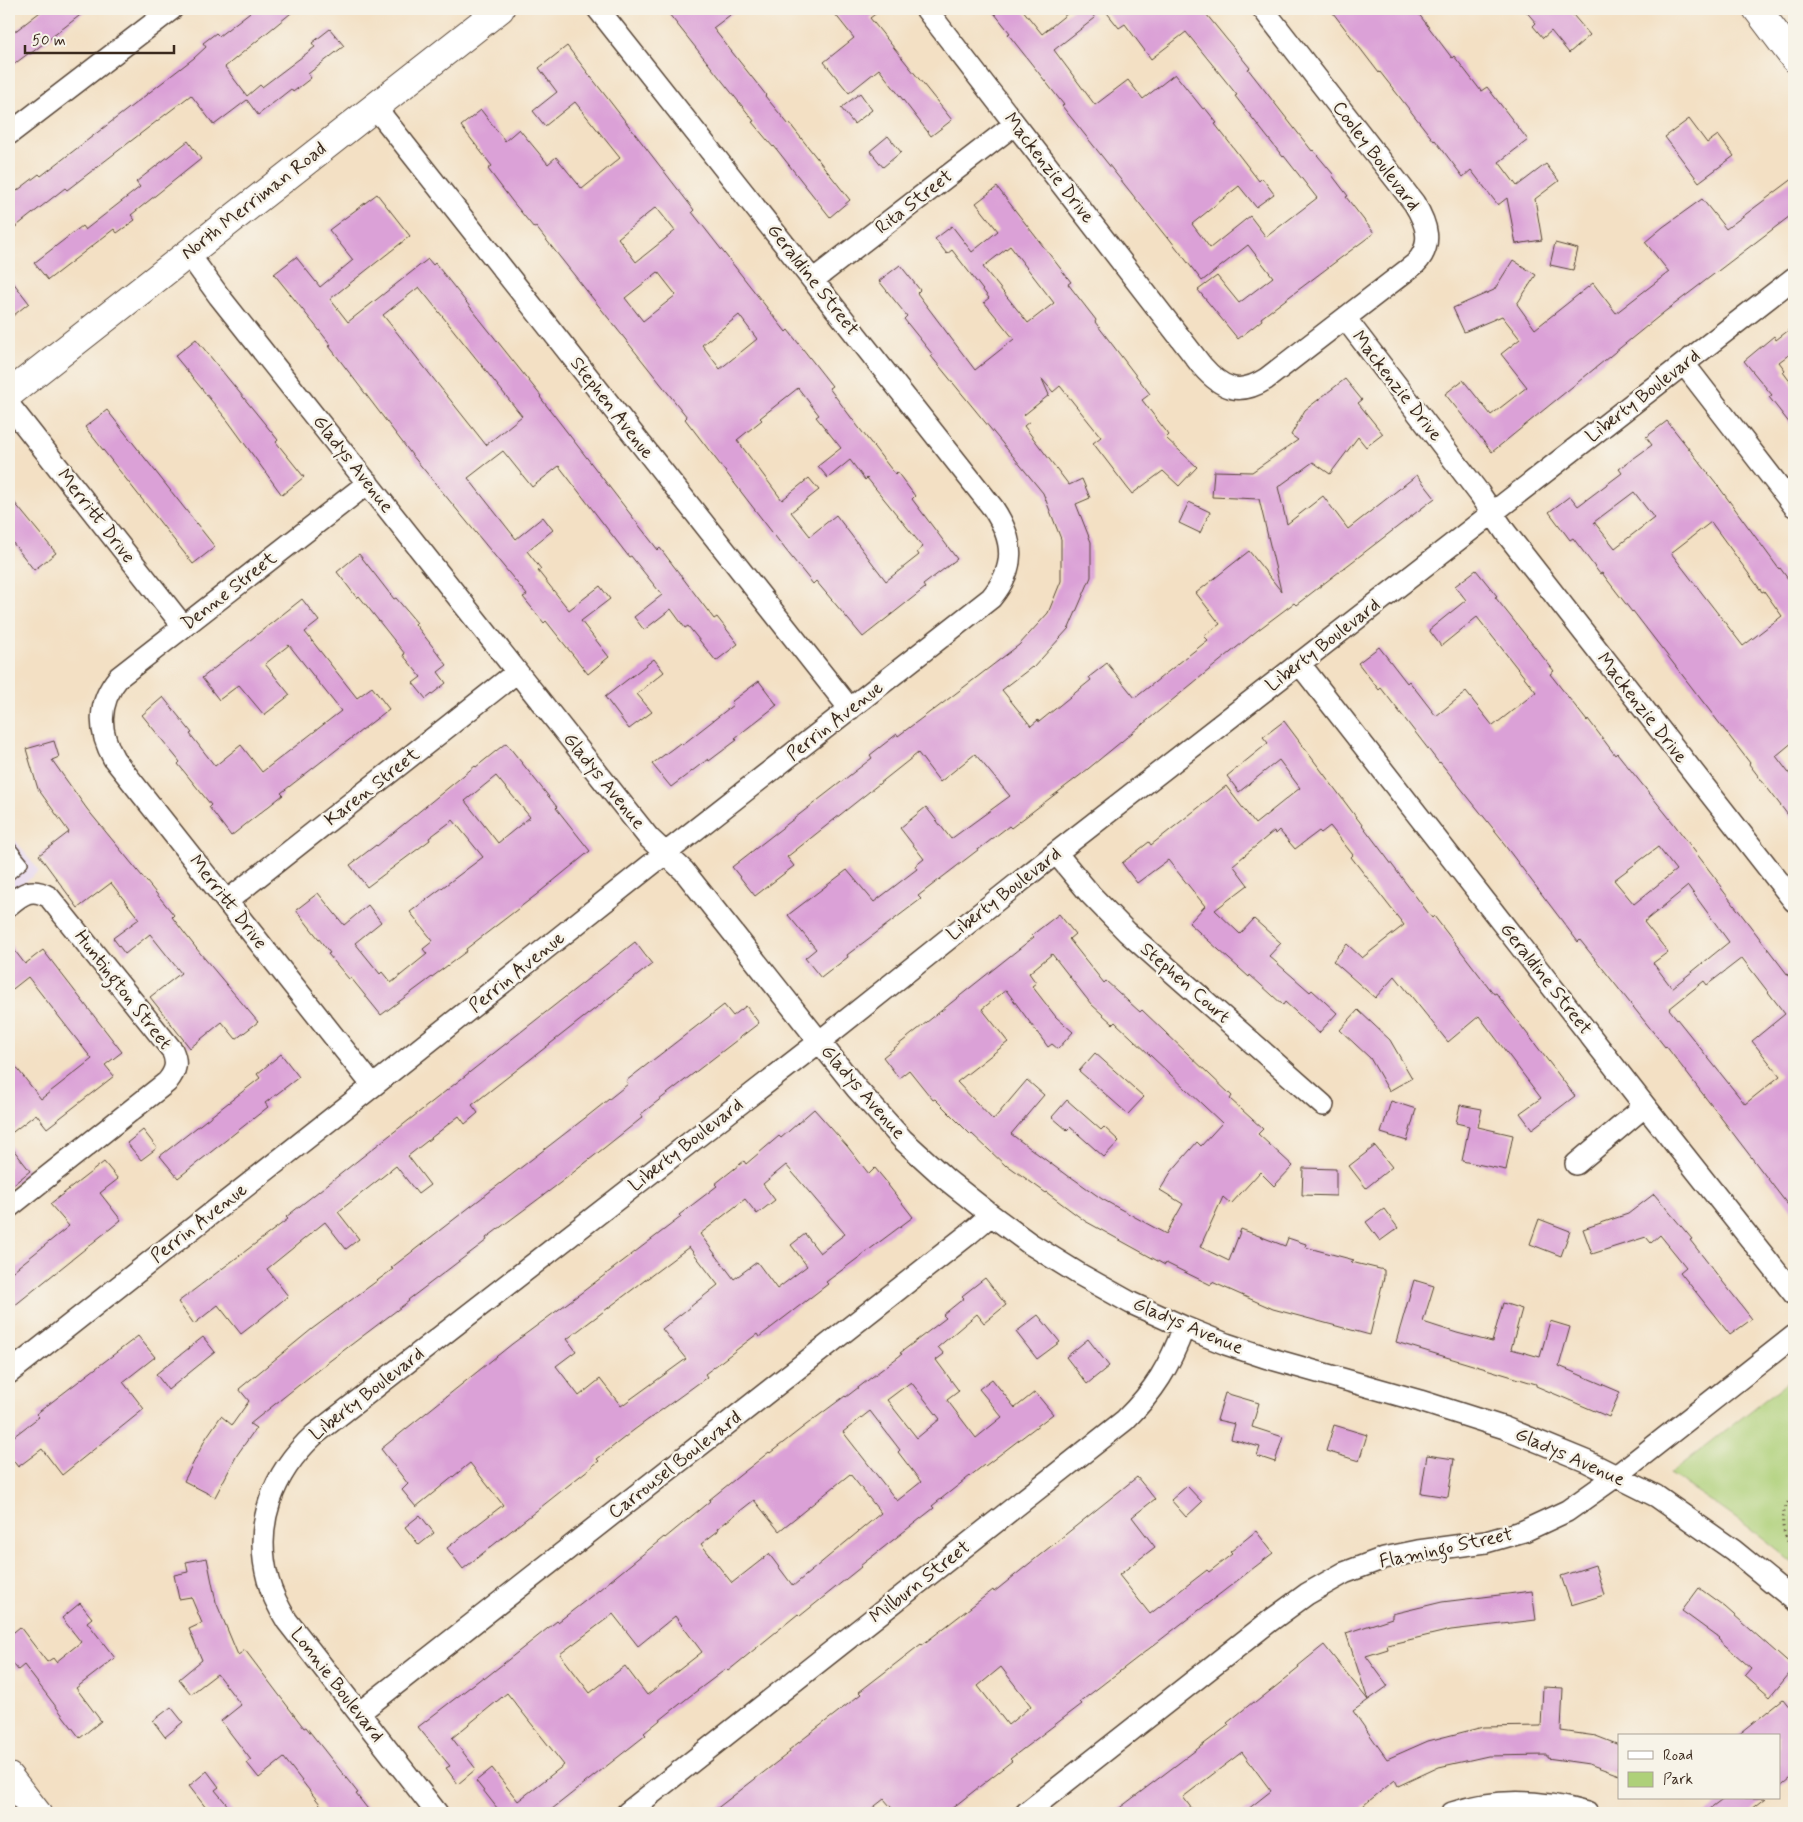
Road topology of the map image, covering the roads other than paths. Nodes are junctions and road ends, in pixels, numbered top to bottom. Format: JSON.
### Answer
{"nodes":[{"id":1,"x":172,"y":9,"type":"edge"},
{"id":2,"x":500,"y":9,"type":"edge"},
{"id":3,"x":598,"y":9,"type":"edge"},
{"id":4,"x":926,"y":9,"type":"edge"},
{"id":5,"x":1264,"y":9,"type":"edge"},
{"id":6,"x":1757,"y":9,"type":"edge"},
{"id":7,"x":1794,"y":58,"type":"edge"},
{"id":8,"x":375,"y":107,"type":"junction"},
{"id":9,"x":1015,"y":124,"type":"junction"},
{"id":10,"x":9,"y":134,"type":"edge"},
{"id":11,"x":188,"y":253,"type":"junction"},
{"id":12,"x":1794,"y":278,"type":"edge"},
{"id":13,"x":813,"y":280,"type":"junction"},
{"id":14,"x":1345,"y":318,"type":"junction"},
{"id":15,"x":1684,"y":364,"type":"junction"},
{"id":16,"x":9,"y":394,"type":"edge"},
{"id":17,"x":9,"y":405,"type":"edge"},
{"id":18,"x":368,"y":483,"type":"junction"},
{"id":19,"x":1794,"y":506,"type":"edge"},
{"id":20,"x":1493,"y":512,"type":"junction"},
{"id":21,"x":1010,"y":560,"type":"joint"},
{"id":22,"x":183,"y":626,"type":"junction"},
{"id":23,"x":1299,"y":663,"type":"junction"},
{"id":24,"x":517,"y":672,"type":"junction"},
{"id":25,"x":103,"y":709,"type":"joint"},
{"id":26,"x":850,"y":709,"type":"junction"},
{"id":27,"x":9,"y":847,"type":"edge"},
{"id":28,"x":665,"y":853,"type":"junction"},
{"id":29,"x":1056,"y":853,"type":"junction"},
{"id":30,"x":9,"y":874,"type":"edge"},
{"id":31,"x":227,"y":901,"type":"junction"},
{"id":32,"x":1794,"y":901,"type":"edge"},
{"id":33,"x":9,"y":905,"type":"edge"},
{"id":34,"x":819,"y":1042,"type":"junction"},
{"id":35,"x":374,"y":1086,"type":"junction"},
{"id":36,"x":1323,"y":1105,"type":"dead end"},
{"id":37,"x":1645,"y":1106,"type":"junction"},
{"id":38,"x":1576,"y":1164,"type":"dead end"},
{"id":39,"x":9,"y":1207,"type":"edge"},
{"id":40,"x":991,"y":1215,"type":"junction"},
{"id":41,"x":1794,"y":1294,"type":"edge"},
{"id":42,"x":1184,"y":1327,"type":"junction"},
{"id":43,"x":1794,"y":1336,"type":"edge"},
{"id":44,"x":9,"y":1373,"type":"edge"},
{"id":45,"x":1615,"y":1477,"type":"junction"},
{"id":46,"x":263,"y":1545,"type":"joint"},
{"id":47,"x":1794,"y":1600,"type":"edge"},
{"id":48,"x":358,"y":1713,"type":"junction"},
{"id":49,"x":11,"y":1785,"type":"edge"},
{"id":50,"x":37,"y":1813,"type":"edge"},
{"id":51,"x":437,"y":1813,"type":"edge"},
{"id":52,"x":627,"y":1813,"type":"edge"},
{"id":53,"x":1026,"y":1813,"type":"edge"},
{"id":54,"x":1452,"y":1813,"type":"edge"},
{"id":55,"x":1587,"y":1813,"type":"edge"}],
"edges":[{"from":1,"to":10,"type":"street"},
{"from":2,"to":8,"type":"main road","name":"North Merriman Road"},
{"from":3,"to":13,"type":"street","name":"Geraldine Street"},
{"from":4,"to":9,"type":"street","name":"Mackenzie Drive"},
{"from":5,"to":14,"type":"street","name":"Cooley Boulevard"},
{"from":6,"to":7,"type":"main road"},
{"from":8,"to":11,"type":"main road","name":"North Merriman Road"},
{"from":8,"to":26,"type":"street","name":"Stephen Avenue"},
{"from":9,"to":13,"type":"street","name":"Rita Street"},
{"from":9,"to":14,"type":"street","name":"Mackenzie Drive"},
{"from":11,"to":16,"type":"main road","name":"North Merriman Road"},
{"from":11,"to":18,"type":"street","name":"Gladys Avenue"},
{"from":12,"to":15,"type":"street","name":"Liberty Boulevard"},
{"from":13,"to":21,"type":"street","name":"Geraldine Street"},
{"from":14,"to":20,"type":"street","name":"Mackenzie Drive"},
{"from":15,"to":19,"type":"street"},
{"from":15,"to":20,"type":"street","name":"Liberty Boulevard"},
{"from":17,"to":22,"type":"street","name":"Merritt Drive"},
{"from":18,"to":22,"type":"street","name":"Denne Street"},
{"from":18,"to":24,"type":"street","name":"Gladys Avenue"},
{"from":20,"to":23,"type":"street","name":"Liberty Boulevard"},
{"from":20,"to":32,"type":"street","name":"Mackenzie Drive"},
{"from":21,"to":26,"type":"street","name":"Perrin Avenue"},
{"from":22,"to":25,"type":"street","name":"Denne Street"},
{"from":23,"to":29,"type":"street","name":"Liberty Boulevard"},
{"from":23,"to":37,"type":"street","name":"Geraldine Street"},
{"from":24,"to":28,"type":"street","name":"Gladys Avenue"},
{"from":24,"to":31,"type":"street","name":"Karen Street"},
{"from":25,"to":31,"type":"street","name":"Merritt Drive"},
{"from":26,"to":28,"type":"street","name":"Perrin Avenue"},
{"from":27,"to":30,"type":"lane"},
{"from":28,"to":34,"type":"street","name":"Gladys Avenue"},
{"from":28,"to":35,"type":"street","name":"Perrin Avenue"},
{"from":29,"to":34,"type":"street","name":"Liberty Boulevard"},
{"from":29,"to":36,"type":"street","name":"Stephen Court"},
{"from":31,"to":35,"type":"street","name":"Merritt Drive"},
{"from":33,"to":39,"type":"street","name":"Huntington Street"},
{"from":34,"to":40,"type":"street","name":"Gladys Avenue"},
{"from":34,"to":46,"type":"street","name":"Liberty Boulevard"},
{"from":35,"to":44,"type":"street","name":"Perrin Avenue"},
{"from":37,"to":38,"type":"street"},
{"from":37,"to":41,"type":"street","name":"Geraldine Street"},
{"from":40,"to":42,"type":"street","name":"Gladys Avenue"},
{"from":40,"to":48,"type":"street","name":"Carrousel Boulevard"},
{"from":42,"to":45,"type":"street","name":"Gladys Avenue"},
{"from":42,"to":52,"type":"street","name":"Milburn Street"},
{"from":43,"to":45,"type":"street","name":"Flamingo Street"},
{"from":45,"to":47,"type":"street","name":"Gladys Avenue"},
{"from":45,"to":53,"type":"street","name":"Flamingo Street"},
{"from":46,"to":48,"type":"street","name":"Lonnie Boulevard"},
{"from":48,"to":51,"type":"street","name":"Lonnie Boulevard"},
{"from":49,"to":50,"type":"main road"},
{"from":54,"to":55,"type":"street"}]}
